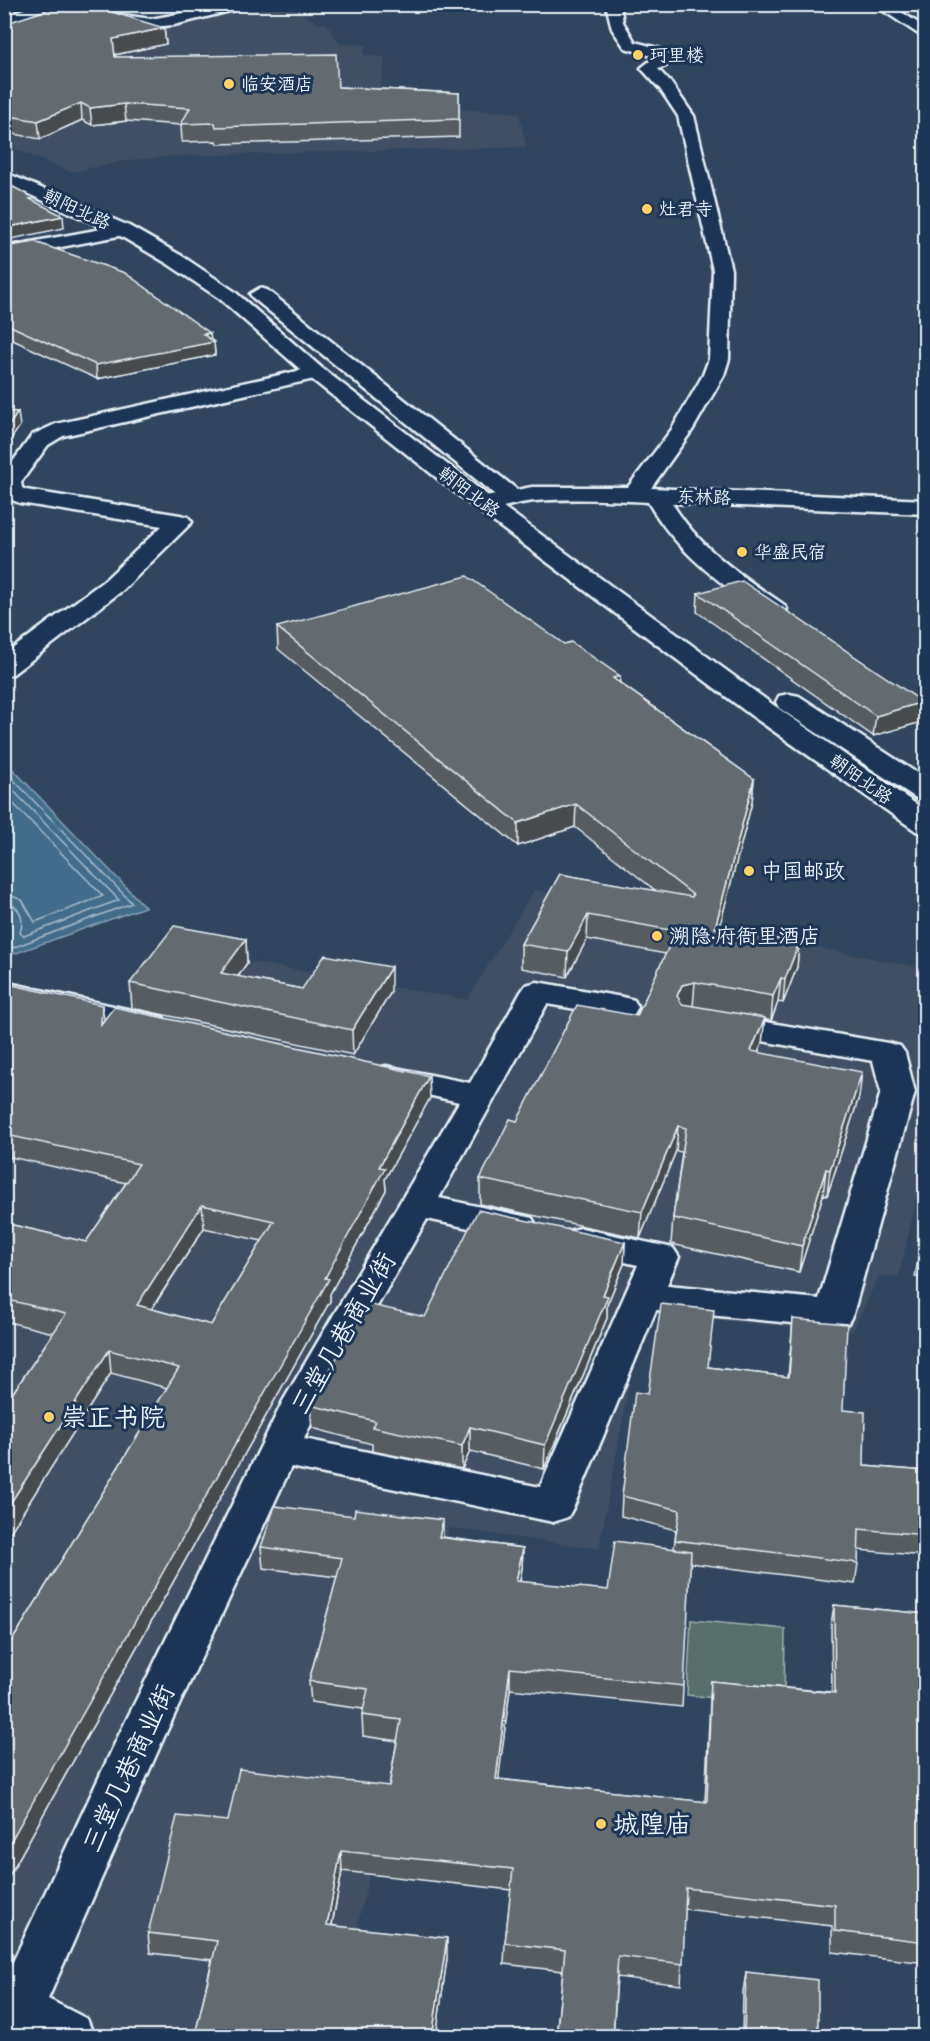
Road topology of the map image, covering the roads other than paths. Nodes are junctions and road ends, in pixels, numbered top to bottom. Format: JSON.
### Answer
{"nodes":[{"id":1,"x":252,"y":4,"type":"edge"},
{"id":2,"x":613,"y":4,"type":"edge"},
{"id":3,"x":879,"y":4,"type":"edge"},
{"id":4,"x":42,"y":6,"type":"edge"},
{"id":5,"x":6,"y":15,"type":"edge"},
{"id":6,"x":926,"y":35,"type":"edge"},
{"id":7,"x":4,"y":162,"type":"edge"},
{"id":8,"x":4,"y":177,"type":"edge"},
{"id":9,"x":123,"y":230,"type":"junction"},
{"id":10,"x":4,"y":253,"type":"edge"},
{"id":11,"x":316,"y":373,"type":"junction"},
{"id":12,"x":645,"y":495,"type":"junction"},
{"id":13,"x":510,"y":496,"type":"junction"},
{"id":14,"x":483,"y":503,"type":"junction"},
{"id":15,"x":926,"y":507,"type":"edge"},
{"id":16,"x":792,"y":621,"type":"edge"},
{"id":17,"x":729,"y":659,"type":"dead end"},
{"id":18,"x":4,"y":668,"type":"edge"},
{"id":19,"x":768,"y":687,"type":"dead end"},
{"id":20,"x":926,"y":792,"type":"edge"},
{"id":21,"x":926,"y":825,"type":"edge"},
{"id":22,"x":4,"y":992,"type":"edge"},
{"id":23,"x":622,"y":1007,"type":"dead end"},
{"id":24,"x":693,"y":1019,"type":"edge"},
{"id":25,"x":180,"y":1030,"type":"edge"},
{"id":26,"x":355,"y":1069,"type":"edge"},
{"id":27,"x":480,"y":1096,"type":"junction"},
{"id":28,"x":417,"y":1205,"type":"junction"},
{"id":29,"x":643,"y":1296,"type":"junction"},
{"id":30,"x":278,"y":1449,"type":"junction"},
{"id":31,"x":9,"y":2019,"type":"edge"},
{"id":32,"x":68,"y":2037,"type":"edge"}],
"edges":[{"from":1,"to":4,"type":"street"},
{"from":2,"to":12,"type":"street"},
{"from":3,"to":6,"type":"street"},
{"from":4,"to":5,"type":"street"},
{"from":7,"to":13,"type":"street","name":"朝阳北路"},
{"from":8,"to":9,"type":"street","name":"朝阳北路"},
{"from":9,"to":10,"type":"street"},
{"from":9,"to":11,"type":"street","name":"朝阳北路"},
{"from":11,"to":14,"type":"street","name":"朝阳北路"},
{"from":11,"to":18,"type":"street"},
{"from":12,"to":13,"type":"street","name":"东林路"},
{"from":12,"to":15,"type":"street","name":"东林路"},
{"from":12,"to":16,"type":"street"},
{"from":13,"to":14,"type":"street","name":"东林路"},
{"from":13,"to":17,"type":"street","name":"朝阳北路"},
{"from":14,"to":21,"type":"street","name":"朝阳北路"},
{"from":19,"to":20,"type":"street","name":"朝阳北路"},
{"from":22,"to":25,"type":"street"},
{"from":23,"to":27,"type":"street","name":"三堂几巷商业街"},
{"from":24,"to":29,"type":"street"},
{"from":26,"to":27,"type":"street"},
{"from":27,"to":28,"type":"street","name":"三堂几巷商业街"},
{"from":28,"to":29,"type":"street"},
{"from":28,"to":30,"type":"street","name":"三堂几巷商业街"},
{"from":29,"to":30,"type":"street"},
{"from":30,"to":31,"type":"street","name":"三堂几巷商业街"},
{"from":31,"to":32,"type":"street"}]}
